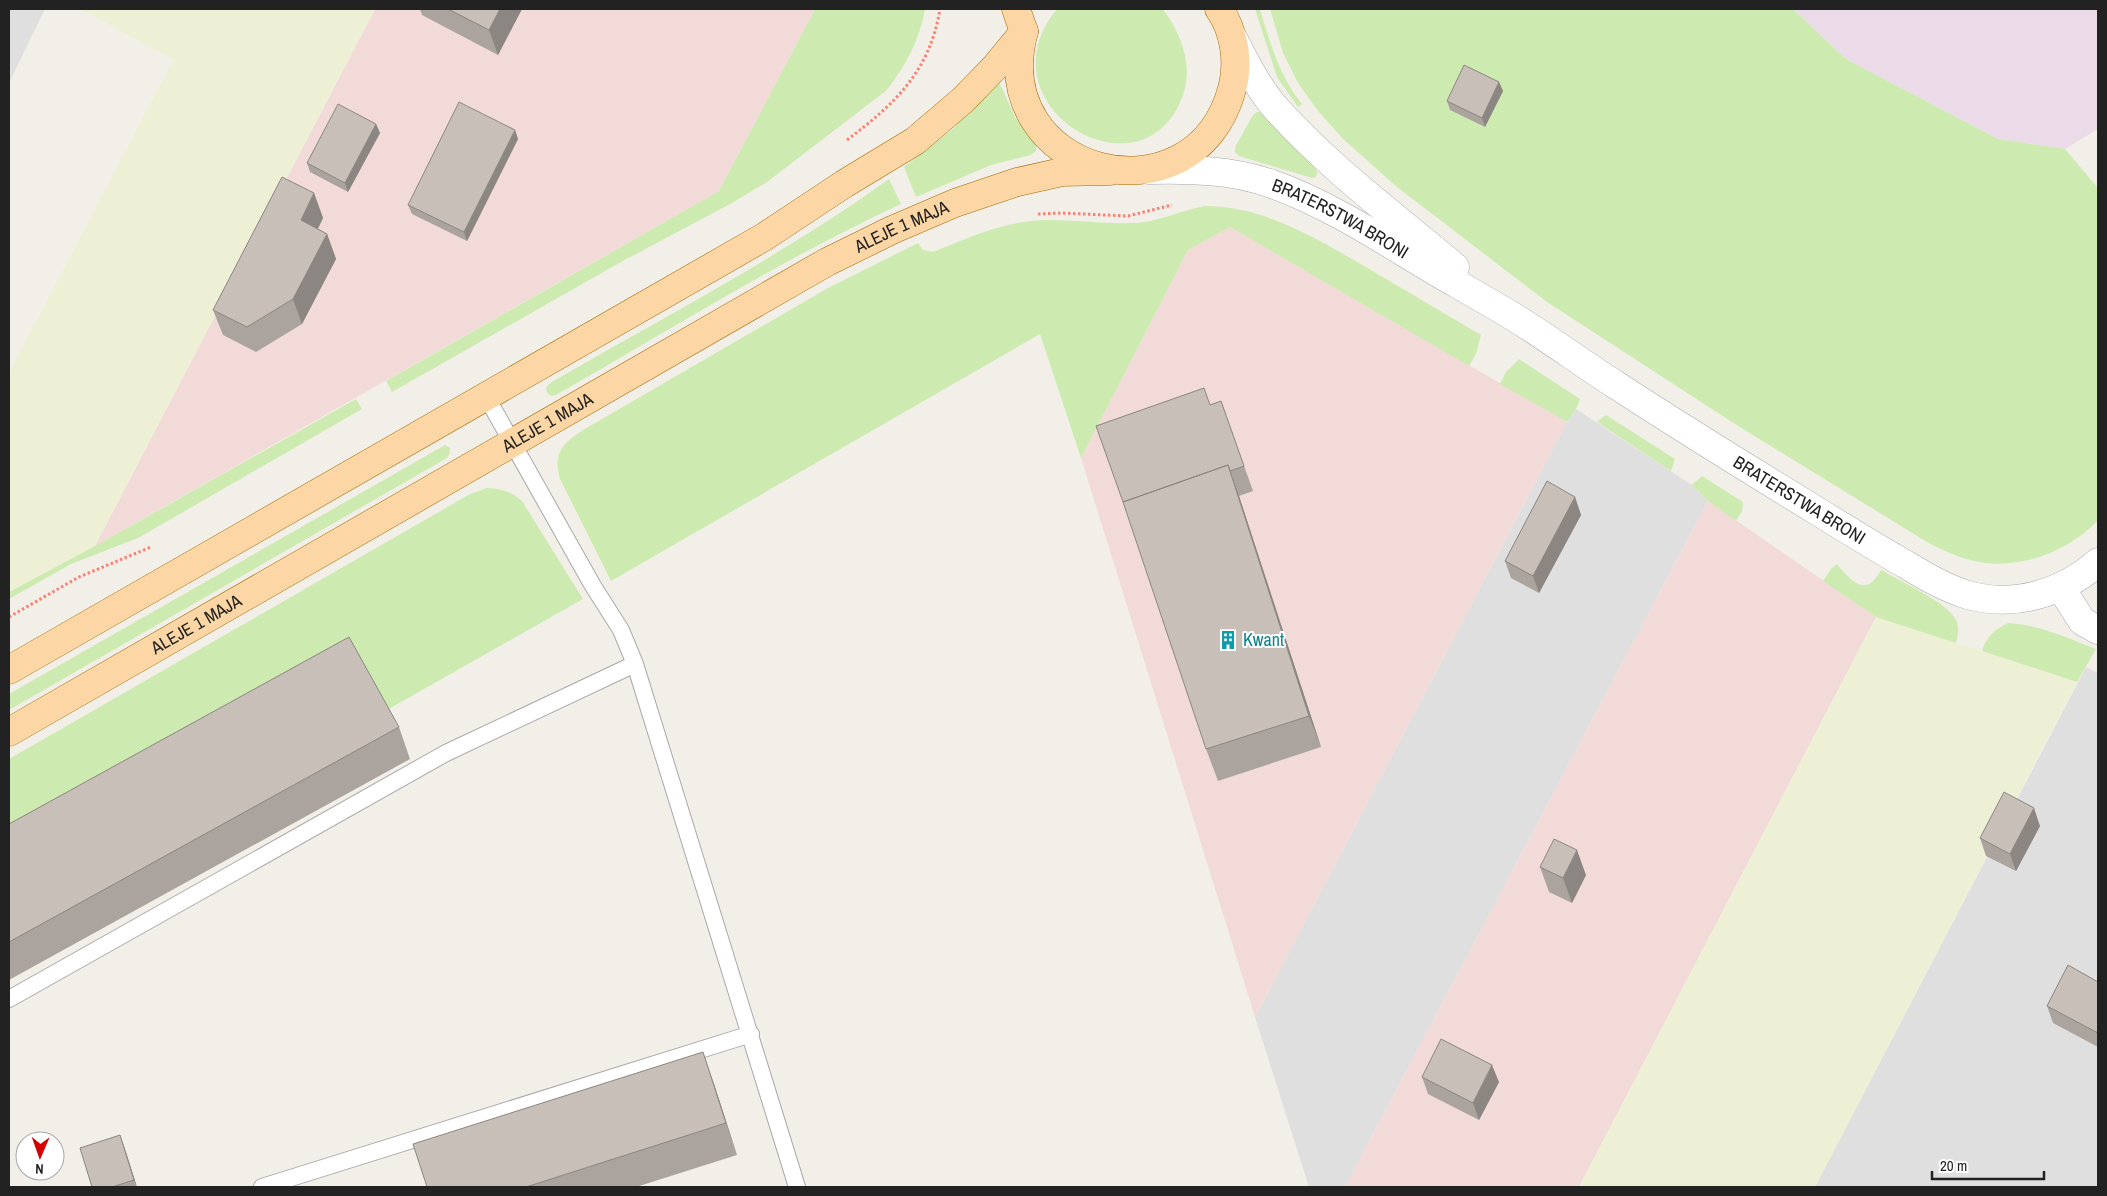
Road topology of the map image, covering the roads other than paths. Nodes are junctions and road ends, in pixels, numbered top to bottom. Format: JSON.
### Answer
{"nodes":[{"id":1,"x":1220,"y":9,"type":"edge"},
{"id":2,"x":1025,"y":16,"type":"edge"},
{"id":3,"x":1231,"y":35,"type":"junction"},
{"id":4,"x":1110,"y":170,"type":"junction"},
{"id":5,"x":1146,"y":170,"type":"junction"},
{"id":6,"x":1518,"y":320,"type":"junction"},
{"id":7,"x":486,"y":396,"type":"junction"},
{"id":8,"x":512,"y":443,"type":"junction"},
{"id":9,"x":2098,"y":562,"type":"edge"},
{"id":10,"x":2061,"y":588,"type":"junction"},
{"id":11,"x":2098,"y":630,"type":"edge"},
{"id":12,"x":635,"y":664,"type":"junction"},
{"id":13,"x":9,"y":670,"type":"edge"},
{"id":14,"x":9,"y":732,"type":"edge"},
{"id":15,"x":9,"y":999,"type":"edge"},
{"id":16,"x":751,"y":1034,"type":"junction"},
{"id":17,"x":262,"y":1187,"type":"edge"},
{"id":18,"x":797,"y":1187,"type":"edge"}],
"edges":[{"from":1,"to":3,"type":"main road","name":"ALEJE 1 MAJA"},
{"from":2,"to":4,"type":"main road"},
{"from":2,"to":7,"type":"main road"},
{"from":3,"to":5,"type":"main road","name":"ALEJE 1 MAJA"},
{"from":3,"to":6,"type":"street","name":"BRATERSTWA BRONI"},
{"from":4,"to":5,"type":"main road","name":"ALEJE 1 MAJA"},
{"from":4,"to":8,"type":"main road","name":"ALEJE 1 MAJA"},
{"from":5,"to":6,"type":"street","name":"BRATERSTWA BRONI"},
{"from":6,"to":10,"type":"street","name":"BRATERSTWA BRONI"},
{"from":7,"to":8,"type":"lane"},
{"from":7,"to":13,"type":"main road"},
{"from":8,"to":12,"type":"lane"},
{"from":8,"to":14,"type":"main road","name":"ALEJE 1 MAJA"},
{"from":9,"to":10,"type":"street","name":"BRATERSTWA BRONI"},
{"from":10,"to":11,"type":"street"},
{"from":12,"to":15,"type":"lane"},
{"from":12,"to":16,"type":"lane"},
{"from":16,"to":17,"type":"lane"},
{"from":16,"to":18,"type":"lane"}]}
